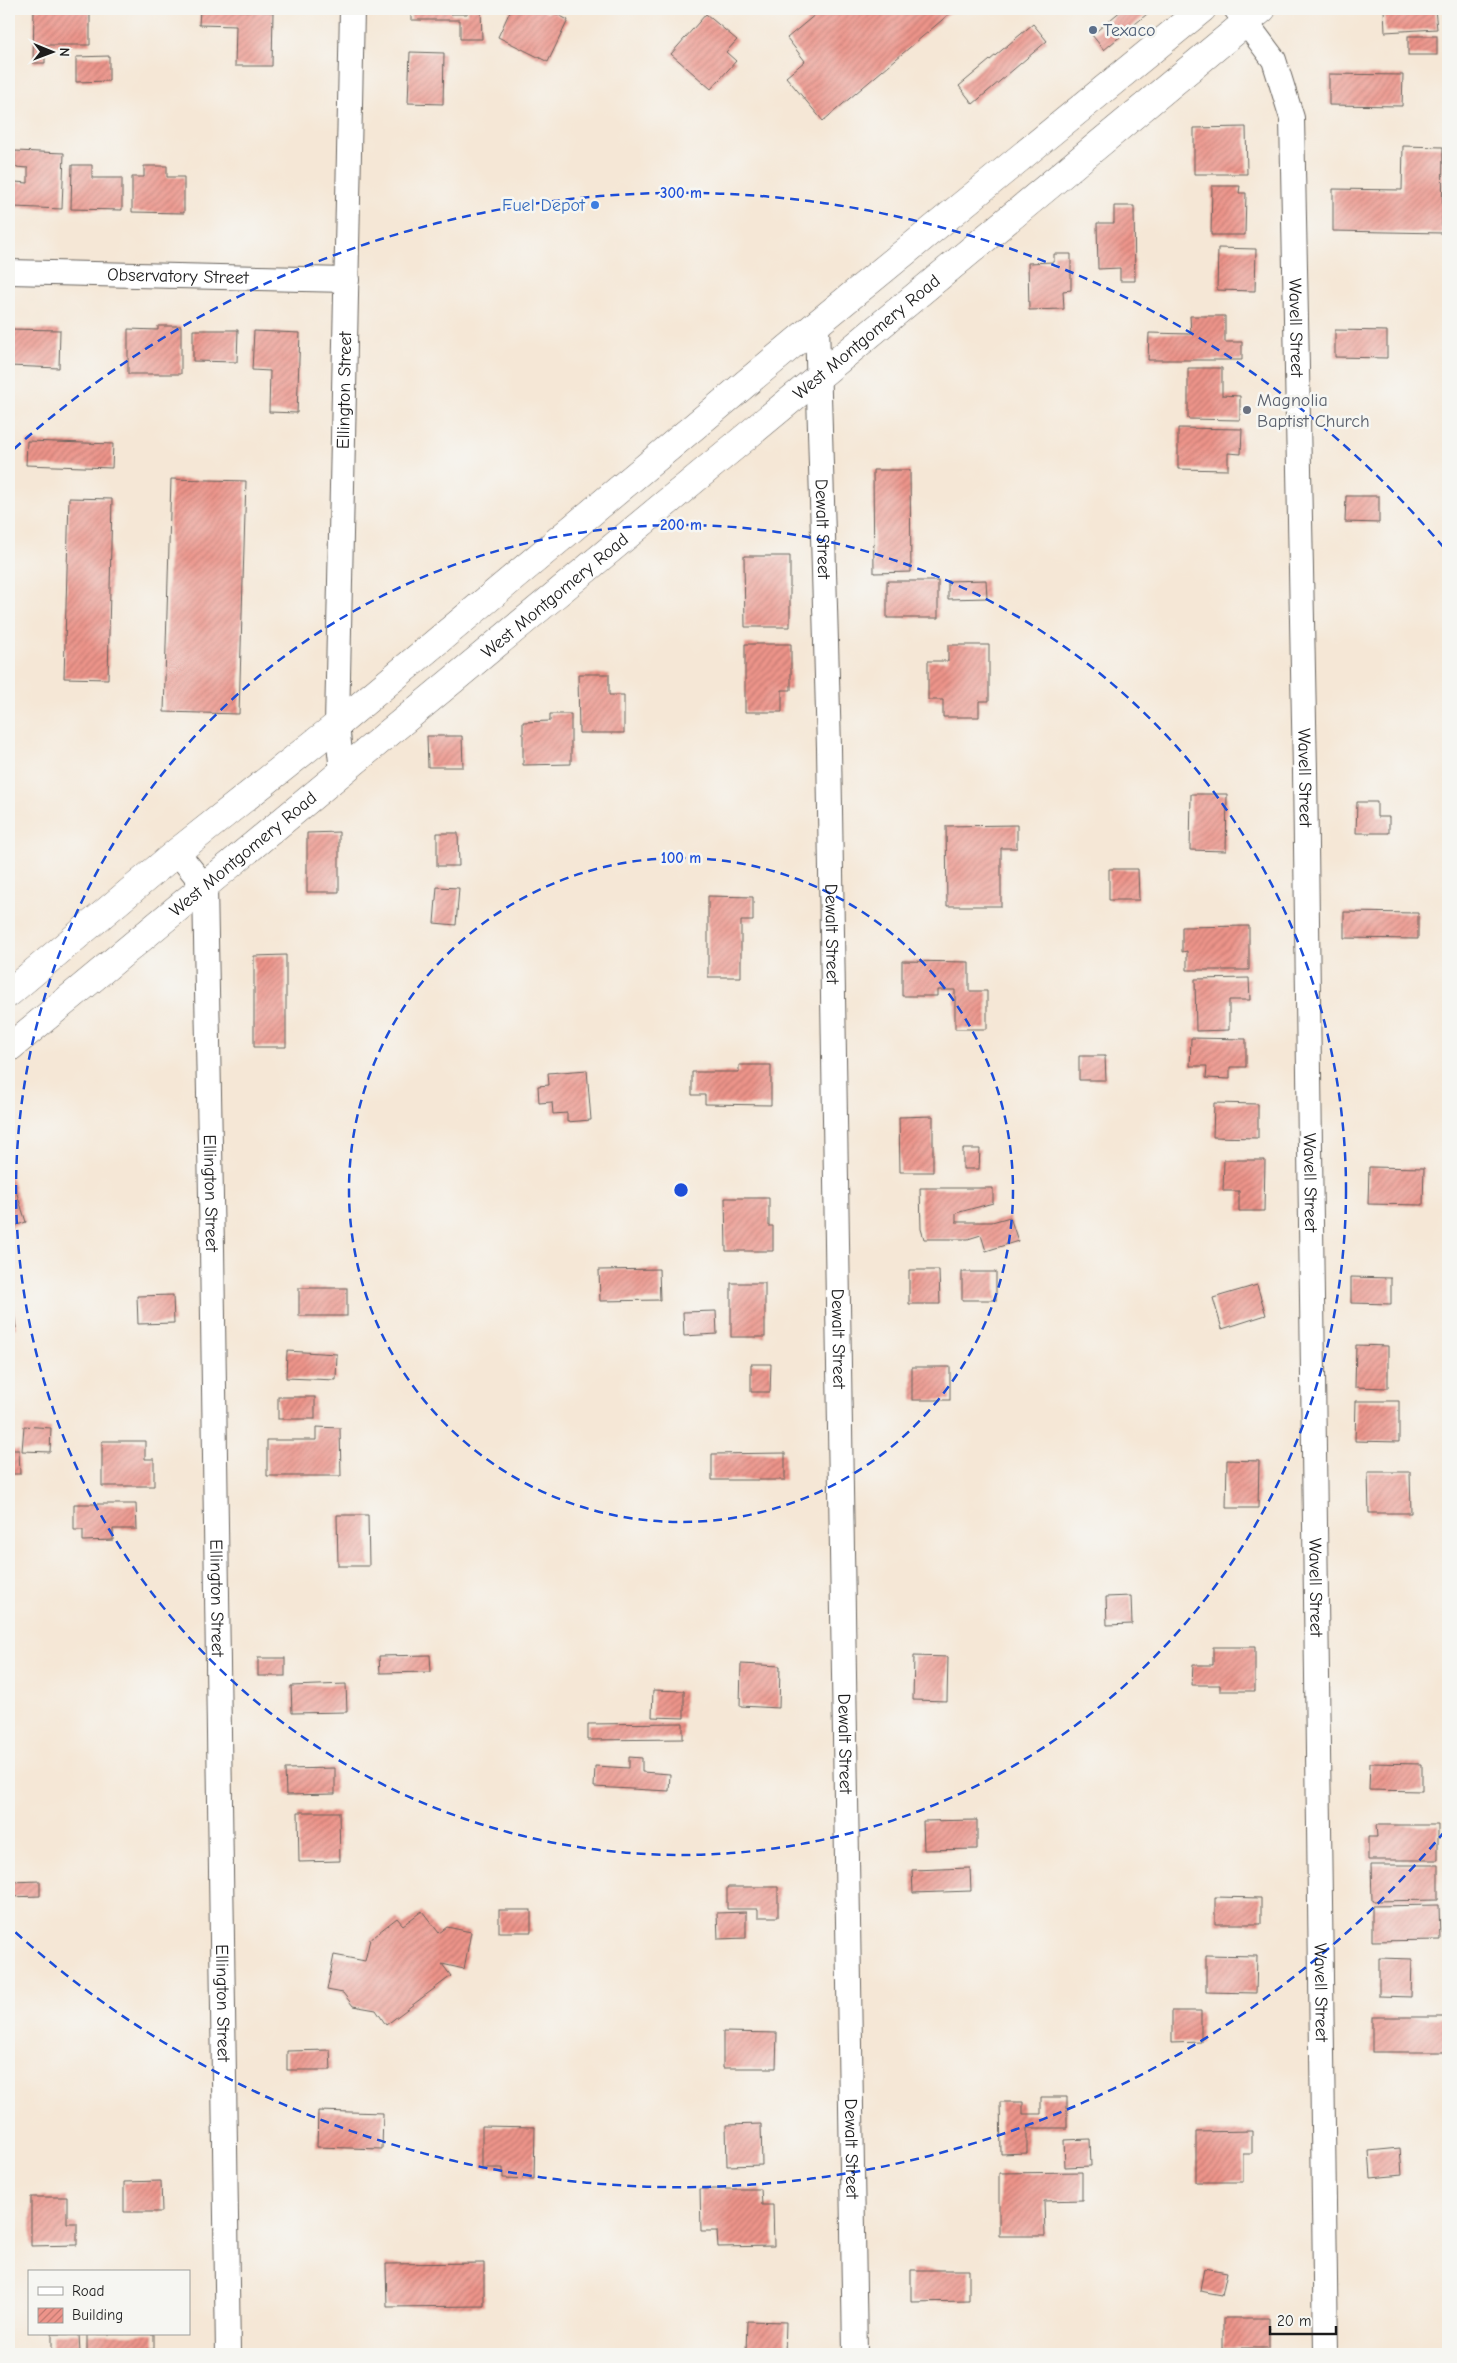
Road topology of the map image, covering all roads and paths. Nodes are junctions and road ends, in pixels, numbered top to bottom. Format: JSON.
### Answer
{"nodes":[{"id":1,"x":352,"y":9,"type":"edge"},
{"id":2,"x":1202,"y":9,"type":"edge"},
{"id":3,"x":1248,"y":13,"type":"edge"},
{"id":4,"x":9,"y":272,"type":"edge"},
{"id":5,"x":346,"y":280,"type":"junction"},
{"id":6,"x":817,"y":324,"type":"junction"},
{"id":7,"x":820,"y":374,"type":"junction"},
{"id":8,"x":336,"y":725,"type":"junction"},
{"id":9,"x":342,"y":771,"type":"junction"},
{"id":10,"x":177,"y":852,"type":"junction"},
{"id":11,"x":205,"y":887,"type":"junction"},
{"id":12,"x":9,"y":992,"type":"edge"},
{"id":13,"x":9,"y":1048,"type":"edge"},
{"id":14,"x":228,"y":2354,"type":"edge"},
{"id":15,"x":855,"y":2354,"type":"edge"},
{"id":16,"x":1326,"y":2354,"type":"edge"}],
"edges":[{"from":1,"to":5,"type":"street","name":"Ellington Street"},
{"from":2,"to":6,"type":"main road"},
{"from":3,"to":7,"type":"main road","name":"West Montgomery Road"},
{"from":3,"to":16,"type":"street","name":"Wavell Street"},
{"from":4,"to":5,"type":"street","name":"Observatory Street"},
{"from":5,"to":8,"type":"street","name":"Ellington Street"},
{"from":6,"to":7,"type":"street","name":"Dewalt Street"},
{"from":6,"to":8,"type":"main road"},
{"from":7,"to":9,"type":"main road","name":"West Montgomery Road"},
{"from":7,"to":15,"type":"street","name":"Dewalt Street"},
{"from":8,"to":9,"type":"street","name":"Ellington Street"},
{"from":8,"to":10,"type":"main road"},
{"from":9,"to":11,"type":"main road","name":"West Montgomery Road"},
{"from":10,"to":11,"type":"street"},
{"from":10,"to":12,"type":"main road"},
{"from":11,"to":13,"type":"main road","name":"West Montgomery Road"},
{"from":11,"to":14,"type":"street","name":"Ellington Street"}]}
